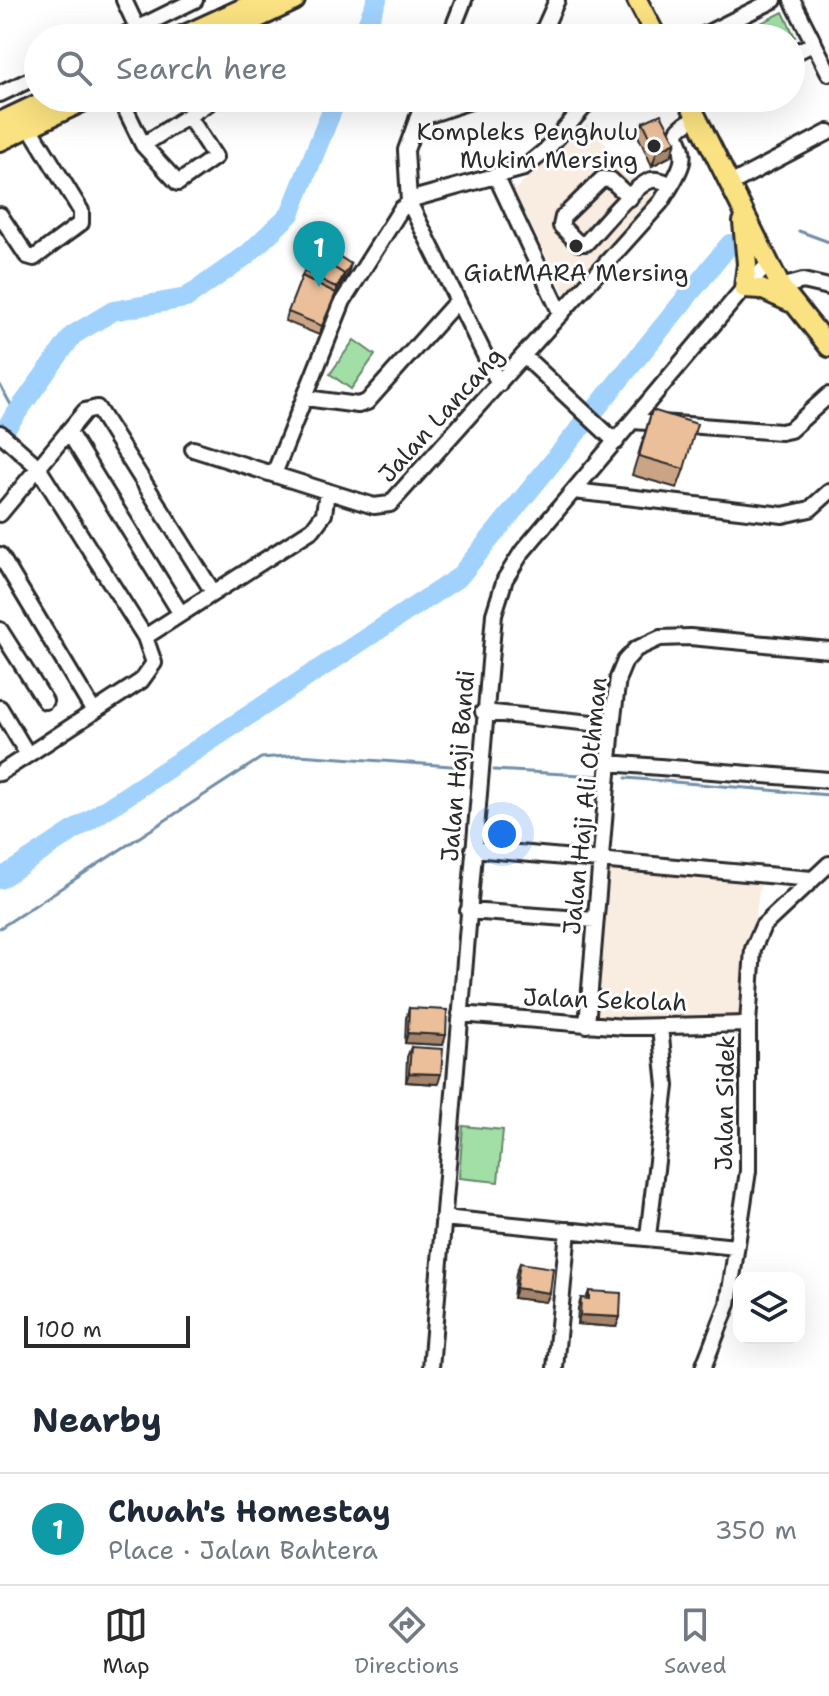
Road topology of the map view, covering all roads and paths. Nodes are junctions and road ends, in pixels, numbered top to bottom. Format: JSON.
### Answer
{"nodes":[{"id":1,"x":124,"y":0,"type":"edge"},
{"id":2,"x":195,"y":0,"type":"edge"},
{"id":3,"x":294,"y":0,"type":"edge"},
{"id":4,"x":464,"y":0,"type":"edge"},
{"id":5,"x":557,"y":0,"type":"edge"},
{"id":6,"x":637,"y":0,"type":"edge"},
{"id":7,"x":774,"y":0,"type":"edge"},
{"id":8,"x":792,"y":0,"type":"edge"},
{"id":9,"x":259,"y":5,"type":"edge"},
{"id":10,"x":136,"y":24,"type":"edge"},
{"id":11,"x":155,"y":24,"type":"edge"},
{"id":12,"x":214,"y":24,"type":"edge"},
{"id":13,"x":233,"y":24,"type":"edge"},
{"id":14,"x":455,"y":24,"type":"edge"},
{"id":15,"x":546,"y":24,"type":"edge"},
{"id":16,"x":648,"y":24,"type":"edge"},
{"id":17,"x":726,"y":24,"type":"edge"},
{"id":18,"x":804,"y":24,"type":"edge"},
{"id":19,"x":805,"y":25,"type":"edge"},
{"id":20,"x":814,"y":43,"type":"junction"},
{"id":21,"x":805,"y":48,"type":"edge"},
{"id":22,"x":829,"y":73,"type":"edge"},
{"id":23,"x":24,"y":83,"type":"edge"},
{"id":24,"x":0,"y":94,"type":"edge"},
{"id":25,"x":24,"y":112,"type":"edge"},
{"id":26,"x":58,"y":112,"type":"edge"},
{"id":27,"x":127,"y":112,"type":"edge"},
{"id":28,"x":196,"y":112,"type":"edge"},
{"id":29,"x":420,"y":112,"type":"edge"},
{"id":30,"x":438,"y":112,"type":"edge"},
{"id":31,"x":579,"y":112,"type":"edge"},
{"id":32,"x":694,"y":112,"type":"edge"},
{"id":33,"x":189,"y":117,"type":"junction"},
{"id":34,"x":697,"y":117,"type":"junction"},
{"id":35,"x":417,"y":119,"type":"junction"},
{"id":36,"x":0,"y":123,"type":"edge"},
{"id":37,"x":29,"y":126,"type":"junction"},
{"id":38,"x":829,"y":132,"type":"edge"},
{"id":39,"x":0,"y":140,"type":"edge"},
{"id":40,"x":143,"y":145,"type":"junction"},
{"id":41,"x":497,"y":178,"type":"junction"},
{"id":42,"x":671,"y":184,"type":"junction"},
{"id":43,"x":730,"y":184,"type":"junction"},
{"id":44,"x":630,"y":198,"type":"junction"},
{"id":45,"x":409,"y":202,"type":"junction"},
{"id":46,"x":741,"y":207,"type":"junction"},
{"id":47,"x":0,"y":215,"type":"edge"},
{"id":48,"x":769,"y":264,"type":"junction"},
{"id":49,"x":829,"y":287,"type":"edge"},
{"id":50,"x":744,"y":288,"type":"junction"},
{"id":51,"x":786,"y":295,"type":"junction"},
{"id":52,"x":457,"y":301,"type":"junction"},
{"id":53,"x":561,"y":314,"type":"junction"},
{"id":54,"x":829,"y":347,"type":"edge"},
{"id":55,"x":524,"y":356,"type":"junction"},
{"id":56,"x":499,"y":384,"type":"junction"},
{"id":57,"x":829,"y":395,"type":"edge"},
{"id":58,"x":306,"y":398,"type":"junction"},
{"id":59,"x":634,"y":421,"type":"junction"},
{"id":60,"x":68,"y":431,"type":"junction"},
{"id":61,"x":0,"y":433,"type":"edge"},
{"id":62,"x":616,"y":442,"type":"junction"},
{"id":63,"x":193,"y":449,"type":"dead end"},
{"id":64,"x":37,"y":466,"type":"junction"},
{"id":65,"x":274,"y":474,"type":"junction"},
{"id":66,"x":327,"y":491,"type":"junction"},
{"id":67,"x":574,"y":491,"type":"junction"},
{"id":68,"x":829,"y":492,"type":"edge"},
{"id":69,"x":0,"y":514,"type":"edge"},
{"id":70,"x":0,"y":555,"type":"edge"},
{"id":71,"x":213,"y":592,"type":"junction"},
{"id":72,"x":181,"y":614,"type":"junction"},
{"id":73,"x":0,"y":630,"type":"edge"},
{"id":74,"x":145,"y":637,"type":"junction"},
{"id":75,"x":829,"y":650,"type":"edge"},
{"id":76,"x":45,"y":701,"type":"dead end"},
{"id":77,"x":0,"y":708,"type":"edge"},
{"id":78,"x":94,"y":712,"type":"junction"},
{"id":79,"x":483,"y":712,"type":"junction"},
{"id":80,"x":612,"y":725,"type":"junction"},
{"id":81,"x":28,"y":755,"type":"junction"},
{"id":82,"x":608,"y":763,"type":"junction"},
{"id":83,"x":0,"y":773,"type":"edge"},
{"id":84,"x":829,"y":780,"type":"edge"},
{"id":85,"x":473,"y":849,"type":"junction"},
{"id":86,"x":599,"y":860,"type":"junction"},
{"id":87,"x":829,"y":864,"type":"edge"},
{"id":88,"x":812,"y":879,"type":"junction"},
{"id":89,"x":468,"y":911,"type":"junction"},
{"id":90,"x":595,"y":920,"type":"junction"},
{"id":91,"x":460,"y":1014,"type":"junction"},
{"id":92,"x":748,"y":1024,"type":"junction"},
{"id":93,"x":587,"y":1025,"type":"junction"},
{"id":94,"x":660,"y":1027,"type":"junction"},
{"id":95,"x":443,"y":1218,"type":"junction"},
{"id":96,"x":568,"y":1230,"type":"junction"},
{"id":97,"x":648,"y":1236,"type":"junction"},
{"id":98,"x":736,"y":1247,"type":"junction"},
{"id":99,"x":431,"y":1368,"type":"edge"},
{"id":100,"x":555,"y":1368,"type":"edge"},
{"id":101,"x":703,"y":1368,"type":"edge"}],
"edges":[{"from":1,"to":10,"type":"street"},
{"from":2,"to":11,"type":"street"},
{"from":3,"to":9,"type":"highway"},
{"from":4,"to":14,"type":"street"},
{"from":5,"to":15,"type":"street"},
{"from":6,"to":16,"type":"main road"},
{"from":7,"to":17,"type":"street"},
{"from":8,"to":18,"type":"street"},
{"from":9,"to":12,"type":"highway"},
{"from":9,"to":13,"type":"highway"},
{"from":19,"to":20,"type":"street"},
{"from":20,"to":21,"type":"street"},
{"from":20,"to":22,"type":"street"},
{"from":23,"to":24,"type":"street"},
{"from":25,"to":36,"type":"highway"},
{"from":26,"to":37,"type":"highway"},
{"from":27,"to":40,"type":"street"},
{"from":28,"to":33,"type":"street"},
{"from":29,"to":35,"type":"street"},
{"from":30,"to":35,"type":"street"},
{"from":31,"to":41,"type":"street"},
{"from":32,"to":34,"type":"main road"},
{"from":33,"to":40,"type":"street"},
{"from":33,"to":40,"type":"street"},
{"from":34,"to":42,"type":"street","name":"Jalan Lancang"},
{"from":34,"to":43,"type":"main road"},
{"from":35,"to":45,"type":"street"},
{"from":37,"to":39,"type":"highway"},
{"from":37,"to":47,"type":"street"},
{"from":38,"to":43,"type":"street"},
{"from":41,"to":45,"type":"street"},
{"from":41,"to":53,"type":"street"},
{"from":42,"to":44,"type":"street"},
{"from":42,"to":53,"type":"street","name":"Jalan Lancang"},
{"from":43,"to":46,"type":"main road"},
{"from":44,"to":44,"type":"street"},
{"from":45,"to":52,"type":"street"},
{"from":45,"to":58,"type":"street"},
{"from":46,"to":48,"type":"main road"},
{"from":46,"to":50,"type":"main road"},
{"from":48,"to":50,"type":"street","name":"Jalan Haji Bandi"},
{"from":48,"to":51,"type":"main road"},
{"from":49,"to":51,"type":"street"},
{"from":50,"to":51,"type":"main road"},
{"from":50,"to":59,"type":"street","name":"Jalan Haji Bandi"},
{"from":51,"to":54,"type":"main road"},
{"from":52,"to":56,"type":"street"},
{"from":52,"to":58,"type":"street"},
{"from":53,"to":55,"type":"street","name":"Jalan Lancang"},
{"from":55,"to":56,"type":"street","name":"Jalan Lancang"},
{"from":55,"to":62,"type":"street"},
{"from":56,"to":66,"type":"street","name":"Jalan Lancang"},
{"from":57,"to":59,"type":"street"},
{"from":58,"to":65,"type":"street"},
{"from":59,"to":62,"type":"street","name":"Jalan Haji Bandi"},
{"from":60,"to":64,"type":"street"},
{"from":60,"to":71,"type":"street"},
{"from":60,"to":72,"type":"street"},
{"from":61,"to":64,"type":"street"},
{"from":62,"to":67,"type":"street","name":"Jalan Haji Bandi"},
{"from":63,"to":65,"type":"street","name":"Jalan Lancang"},
{"from":64,"to":69,"type":"street"},
{"from":64,"to":74,"type":"street"},
{"from":65,"to":66,"type":"street","name":"Jalan Lancang"},
{"from":66,"to":71,"type":"street"},
{"from":67,"to":68,"type":"street"},
{"from":67,"to":79,"type":"street","name":"Jalan Haji Bandi"},
{"from":70,"to":78,"type":"street"},
{"from":71,"to":72,"type":"street"},
{"from":72,"to":74,"type":"street"},
{"from":73,"to":76,"type":"street"},
{"from":74,"to":78,"type":"street"},
{"from":75,"to":80,"type":"street","name":"Jalan Haji Ali Othman"},
{"from":77,"to":81,"type":"street"},
{"from":78,"to":81,"type":"street"},
{"from":79,"to":80,"type":"street"},
{"from":79,"to":85,"type":"street","name":"Jalan Haji Bandi"},
{"from":80,"to":82,"type":"street","name":"Jalan Haji Ali Othman"},
{"from":81,"to":83,"type":"street"},
{"from":82,"to":84,"type":"street"},
{"from":82,"to":86,"type":"street","name":"Jalan Haji Ali Othman"},
{"from":85,"to":86,"type":"street"},
{"from":85,"to":89,"type":"street","name":"Jalan Haji Bandi"},
{"from":86,"to":88,"type":"street"},
{"from":86,"to":90,"type":"street","name":"Jalan Haji Ali Othman"},
{"from":87,"to":88,"type":"street","name":"Jalan Sidek"},
{"from":88,"to":92,"type":"street","name":"Jalan Sidek"},
{"from":89,"to":90,"type":"street"},
{"from":89,"to":91,"type":"street","name":"Jalan Haji Bandi"},
{"from":90,"to":93,"type":"street","name":"Jalan Haji Ali Othman"},
{"from":91,"to":93,"type":"street","name":"Jalan Sekolah"},
{"from":91,"to":95,"type":"street","name":"Jalan Haji Bandi"},
{"from":92,"to":94,"type":"street","name":"Jalan Sekolah"},
{"from":92,"to":98,"type":"street","name":"Jalan Sidek"},
{"from":93,"to":94,"type":"street","name":"Jalan Sekolah"},
{"from":94,"to":97,"type":"street"},
{"from":95,"to":96,"type":"street"},
{"from":95,"to":99,"type":"street","name":"Jalan Haji Bandi"},
{"from":96,"to":97,"type":"street"},
{"from":96,"to":100,"type":"street"},
{"from":97,"to":98,"type":"street"},
{"from":98,"to":101,"type":"street","name":"Jalan Sidek"}]}
